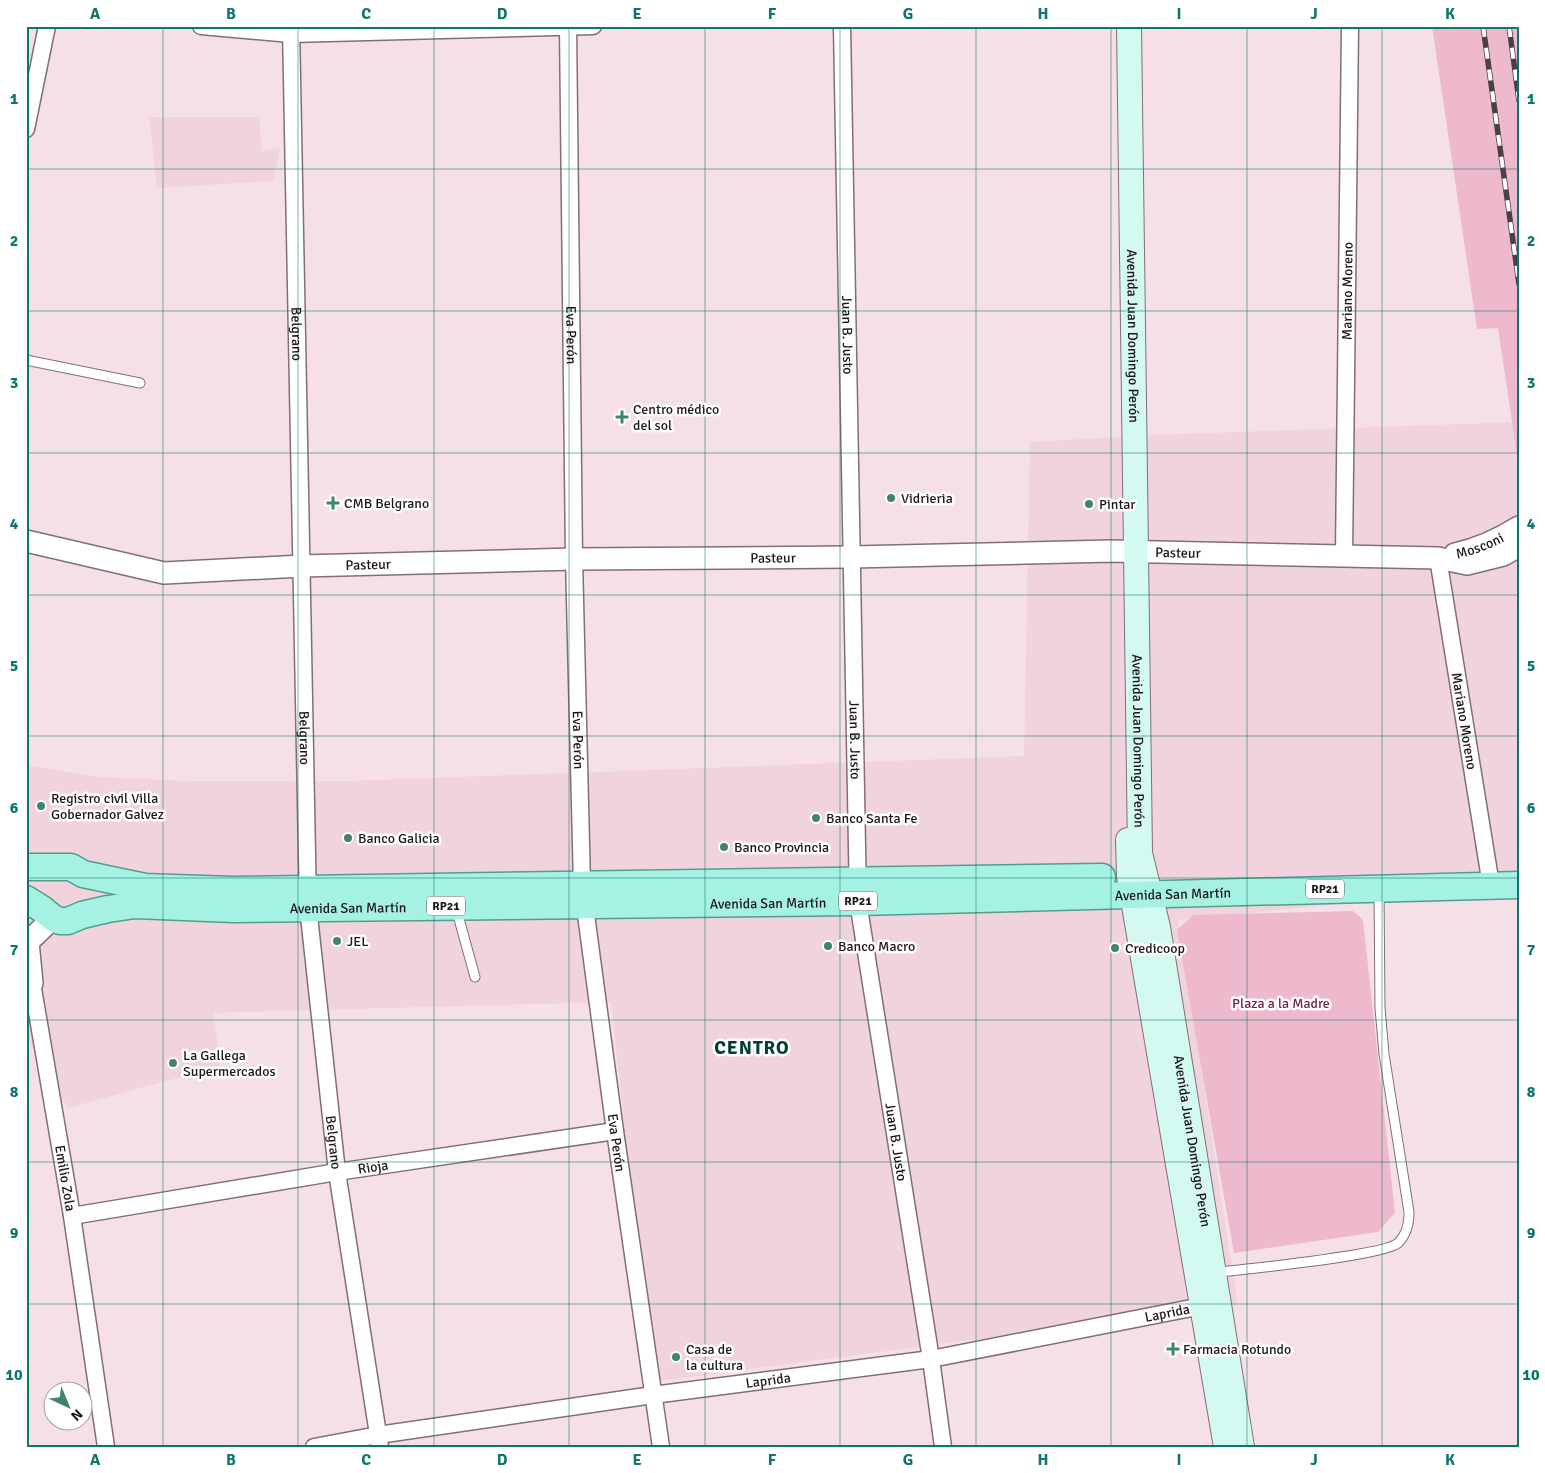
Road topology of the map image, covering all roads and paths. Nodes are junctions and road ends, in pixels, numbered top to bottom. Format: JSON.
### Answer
{"nodes":[{"id":1,"x":47,"y":26,"type":"edge"},
{"id":2,"x":201,"y":26,"type":"edge"},
{"id":3,"x":568,"y":26,"type":"edge"},
{"id":4,"x":593,"y":26,"type":"edge"},
{"id":5,"x":842,"y":26,"type":"edge"},
{"id":6,"x":1116,"y":26,"type":"edge"},
{"id":7,"x":1129,"y":26,"type":"edge"},
{"id":8,"x":1350,"y":26,"type":"edge"},
{"id":9,"x":291,"y":30,"type":"edge"},
{"id":10,"x":26,"y":129,"type":"edge"},
{"id":11,"x":26,"y":360,"type":"edge"},
{"id":12,"x":140,"y":383,"type":"dead end"},
{"id":13,"x":1519,"y":527,"type":"edge"},
{"id":14,"x":26,"y":541,"type":"edge"},
{"id":15,"x":1519,"y":546,"type":"edge"},
{"id":16,"x":1130,"y":552,"type":"junction"},
{"id":17,"x":1344,"y":555,"type":"junction"},
{"id":18,"x":852,"y":556,"type":"junction"},
{"id":19,"x":1438,"y":558,"type":"junction"},
{"id":20,"x":574,"y":559,"type":"junction"},
{"id":21,"x":302,"y":566,"type":"junction"},
{"id":22,"x":1519,"y":866,"type":"edge"},
{"id":23,"x":26,"y":867,"type":"edge"},
{"id":24,"x":57,"y":868,"type":"junction"},
{"id":25,"x":83,"y":874,"type":"junction"},
{"id":26,"x":1489,"y":876,"type":"junction"},
{"id":27,"x":1139,"y":885,"type":"junction"},
{"id":28,"x":1519,"y":885,"type":"edge"},
{"id":29,"x":1379,"y":888,"type":"junction"},
{"id":30,"x":858,"y":892,"type":"junction"},
{"id":31,"x":583,"y":894,"type":"junction"},
{"id":32,"x":309,"y":897,"type":"junction"},
{"id":33,"x":455,"y":906,"type":"junction"},
{"id":34,"x":40,"y":909,"type":"edge"},
{"id":35,"x":82,"y":915,"type":"junction"},
{"id":36,"x":27,"y":943,"type":"edge"},
{"id":37,"x":475,"y":977,"type":"dead end"},
{"id":38,"x":29,"y":986,"type":"edge"},
{"id":39,"x":615,"y":1131,"type":"junction"},
{"id":40,"x":336,"y":1172,"type":"junction"},
{"id":41,"x":72,"y":1216,"type":"junction"},
{"id":42,"x":1213,"y":1273,"type":"junction"},
{"id":43,"x":1211,"y":1304,"type":"junction"},
{"id":44,"x":930,"y":1359,"type":"junction"},
{"id":45,"x":653,"y":1396,"type":"junction"},
{"id":46,"x":379,"y":1441,"type":"edge"},
{"id":47,"x":106,"y":1447,"type":"edge"},
{"id":48,"x":314,"y":1447,"type":"edge"},
{"id":49,"x":661,"y":1447,"type":"edge"},
{"id":50,"x":943,"y":1447,"type":"edge"},
{"id":51,"x":1226,"y":1447,"type":"edge"},
{"id":52,"x":1242,"y":1447,"type":"edge"}],
"edges":[{"from":1,"to":10,"type":"street"},
{"from":2,"to":9,"type":"street"},
{"from":3,"to":4,"type":"street"},
{"from":3,"to":9,"type":"street"},
{"from":3,"to":20,"type":"street","name":"Eva Perón"},
{"from":5,"to":18,"type":"street","name":"Juan B. Justo"},
{"from":6,"to":16,"type":"main road","name":"Avenida Juan Domingo Perón"},
{"from":7,"to":16,"type":"main road","name":"Avenida Juan Domingo Perón"},
{"from":8,"to":17,"type":"street","name":"Mariano Moreno"},
{"from":9,"to":21,"type":"street","name":"Belgrano"},
{"from":11,"to":12,"type":"lane"},
{"from":13,"to":19,"type":"street","name":"Mosconi"},
{"from":14,"to":21,"type":"street","name":"Pasteur"},
{"from":15,"to":19,"type":"street","name":"Pasteur"},
{"from":16,"to":17,"type":"street","name":"Pasteur"},
{"from":16,"to":18,"type":"street","name":"Pasteur"},
{"from":16,"to":27,"type":"main road","name":"Avenida Juan Domingo Perón"},
{"from":17,"to":19,"type":"street","name":"Pasteur"},
{"from":18,"to":20,"type":"street","name":"Pasteur"},
{"from":18,"to":30,"type":"street","name":"Juan B. Justo"},
{"from":19,"to":26,"type":"street","name":"Mariano Moreno"},
{"from":20,"to":21,"type":"street","name":"Pasteur"},
{"from":20,"to":31,"type":"street","name":"Eva Perón"},
{"from":21,"to":32,"type":"street","name":"Belgrano"},
{"from":22,"to":26,"type":"main road","name":"Avenida San Martín","number":"RP21"},
{"from":23,"to":24,"type":"main road","name":"Avenida San Martín","number":"RP21"},
{"from":24,"to":25,"type":"main road","name":"Avenida San Martín","number":"RP21"},
{"from":24,"to":34,"type":"main road"},
{"from":25,"to":32,"type":"main road","name":"Avenida San Martín","number":"RP21"},
{"from":25,"to":35,"type":"main road"},
{"from":26,"to":27,"type":"main road","name":"Avenida San Martín","number":"RP21"},
{"from":26,"to":28,"type":"main road","name":"Avenida San Martín","number":"RP21"},
{"from":26,"to":29,"type":"main road","name":"Avenida San Martín","number":"RP21"},
{"from":27,"to":29,"type":"main road","name":"Avenida San Martín","number":"RP21"},
{"from":27,"to":30,"type":"main road","name":"Avenida San Martín","number":"RP21"},
{"from":27,"to":42,"type":"main road","name":"Avenida Juan Domingo Perón"},
{"from":27,"to":43,"type":"main road","name":"Avenida Juan Domingo Perón"},
{"from":29,"to":42,"type":"lane"},
{"from":30,"to":31,"type":"main road","name":"Avenida San Martín","number":"RP21"},
{"from":30,"to":44,"type":"street","name":"Juan B. Justo"},
{"from":31,"to":32,"type":"main road","name":"Avenida San Martín","number":"RP21"},
{"from":31,"to":33,"type":"main road","name":"Avenida San Martín","number":"RP21"},
{"from":31,"to":39,"type":"street","name":"Eva Perón"},
{"from":32,"to":33,"type":"main road","name":"Avenida San Martín","number":"RP21"},
{"from":32,"to":35,"type":"main road","name":"Avenida San Martín","number":"RP21"},
{"from":32,"to":40,"type":"street","name":"Belgrano"},
{"from":33,"to":37,"type":"lane"},
{"from":34,"to":35,"type":"main road","name":"Avenida San Martín","number":"RP21"},
{"from":34,"to":36,"type":"street","name":"Emilio Zola"},
{"from":36,"to":38,"type":"street","name":"Emilio Zola"},
{"from":38,"to":41,"type":"street","name":"Emilio Zola"},
{"from":39,"to":40,"type":"street","name":"Rioja"},
{"from":39,"to":45,"type":"street","name":"Eva Perón"},
{"from":40,"to":41,"type":"street","name":"Rioja"},
{"from":40,"to":46,"type":"street","name":"Belgrano"},
{"from":41,"to":47,"type":"street","name":"Emilio Zola"},
{"from":42,"to":43,"type":"main road","name":"Avenida Juan Domingo Perón"},
{"from":43,"to":44,"type":"street","name":"Laprida"},
{"from":43,"to":51,"type":"main road","name":"Avenida Juan Domingo Perón"},
{"from":43,"to":52,"type":"main road","name":"Avenida Juan Domingo Perón"},
{"from":44,"to":45,"type":"street","name":"Laprida"},
{"from":44,"to":50,"type":"street","name":"Juan B. Justo"},
{"from":45,"to":46,"type":"street","name":"Laprida"},
{"from":45,"to":49,"type":"street","name":"Eva Perón"},
{"from":46,"to":48,"type":"street","name":"Laprida"}]}
